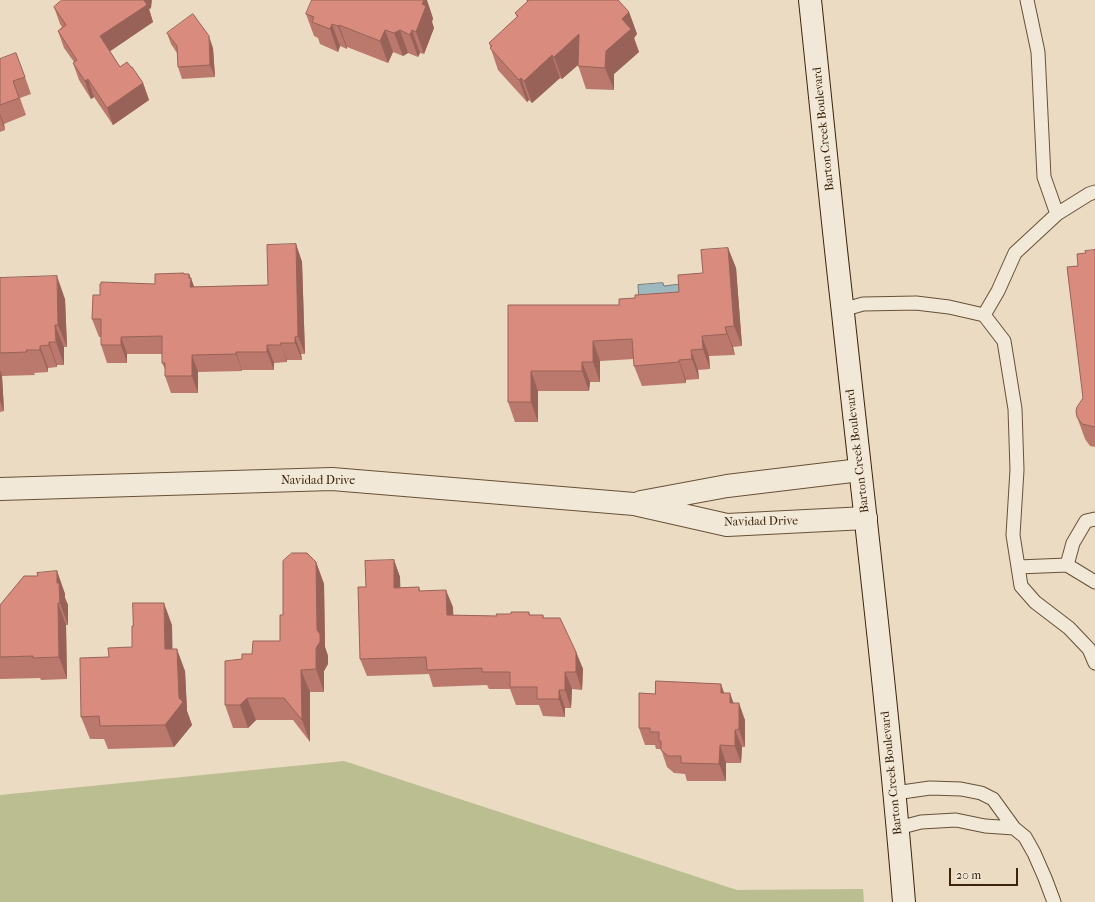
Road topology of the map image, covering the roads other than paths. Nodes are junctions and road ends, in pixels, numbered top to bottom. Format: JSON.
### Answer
{"nodes":[{"id":1,"x":810,"y":0,"type":"edge"},
{"id":2,"x":1027,"y":0,"type":"edge"},
{"id":3,"x":1095,"y":192,"type":"edge"},
{"id":4,"x":1057,"y":214,"type":"junction"},
{"id":5,"x":842,"y":310,"type":"junction"},
{"id":6,"x":984,"y":315,"type":"junction"},
{"id":7,"x":860,"y":470,"type":"junction"},
{"id":8,"x":0,"y":489,"type":"edge"},
{"id":9,"x":634,"y":504,"type":"junction"},
{"id":10,"x":866,"y":518,"type":"junction"},
{"id":11,"x":1095,"y":519,"type":"edge"},
{"id":12,"x":1067,"y":565,"type":"junction"},
{"id":13,"x":1018,"y":567,"type":"junction"},
{"id":14,"x":1095,"y":582,"type":"edge"},
{"id":15,"x":1095,"y":664,"type":"edge"},
{"id":16,"x":895,"y":793,"type":"junction"},
{"id":17,"x":898,"y":828,"type":"junction"},
{"id":18,"x":1014,"y":828,"type":"junction"},
{"id":19,"x":904,"y":902,"type":"edge"},
{"id":20,"x":1054,"y":902,"type":"edge"}],
"edges":[{"from":1,"to":5,"type":"street","name":"Barton Creek Boulevard"},
{"from":2,"to":4,"type":"lane"},
{"from":3,"to":4,"type":"lane"},
{"from":4,"to":6,"type":"lane"},
{"from":5,"to":6,"type":"lane"},
{"from":5,"to":7,"type":"street","name":"Barton Creek Boulevard"},
{"from":6,"to":13,"type":"lane"},
{"from":7,"to":9,"type":"street","name":"Navidad Drive"},
{"from":7,"to":10,"type":"street","name":"Barton Creek Boulevard"},
{"from":8,"to":9,"type":"street","name":"Navidad Drive"},
{"from":9,"to":10,"type":"street","name":"Navidad Drive"},
{"from":10,"to":16,"type":"street","name":"Barton Creek Boulevard"},
{"from":11,"to":12,"type":"lane"},
{"from":12,"to":13,"type":"lane"},
{"from":12,"to":14,"type":"lane"},
{"from":13,"to":15,"type":"lane"},
{"from":16,"to":17,"type":"street","name":"Barton Creek Boulevard"},
{"from":16,"to":18,"type":"lane"},
{"from":17,"to":18,"type":"lane"},
{"from":17,"to":19,"type":"street","name":"Barton Creek Boulevard"},
{"from":18,"to":20,"type":"lane"}]}
